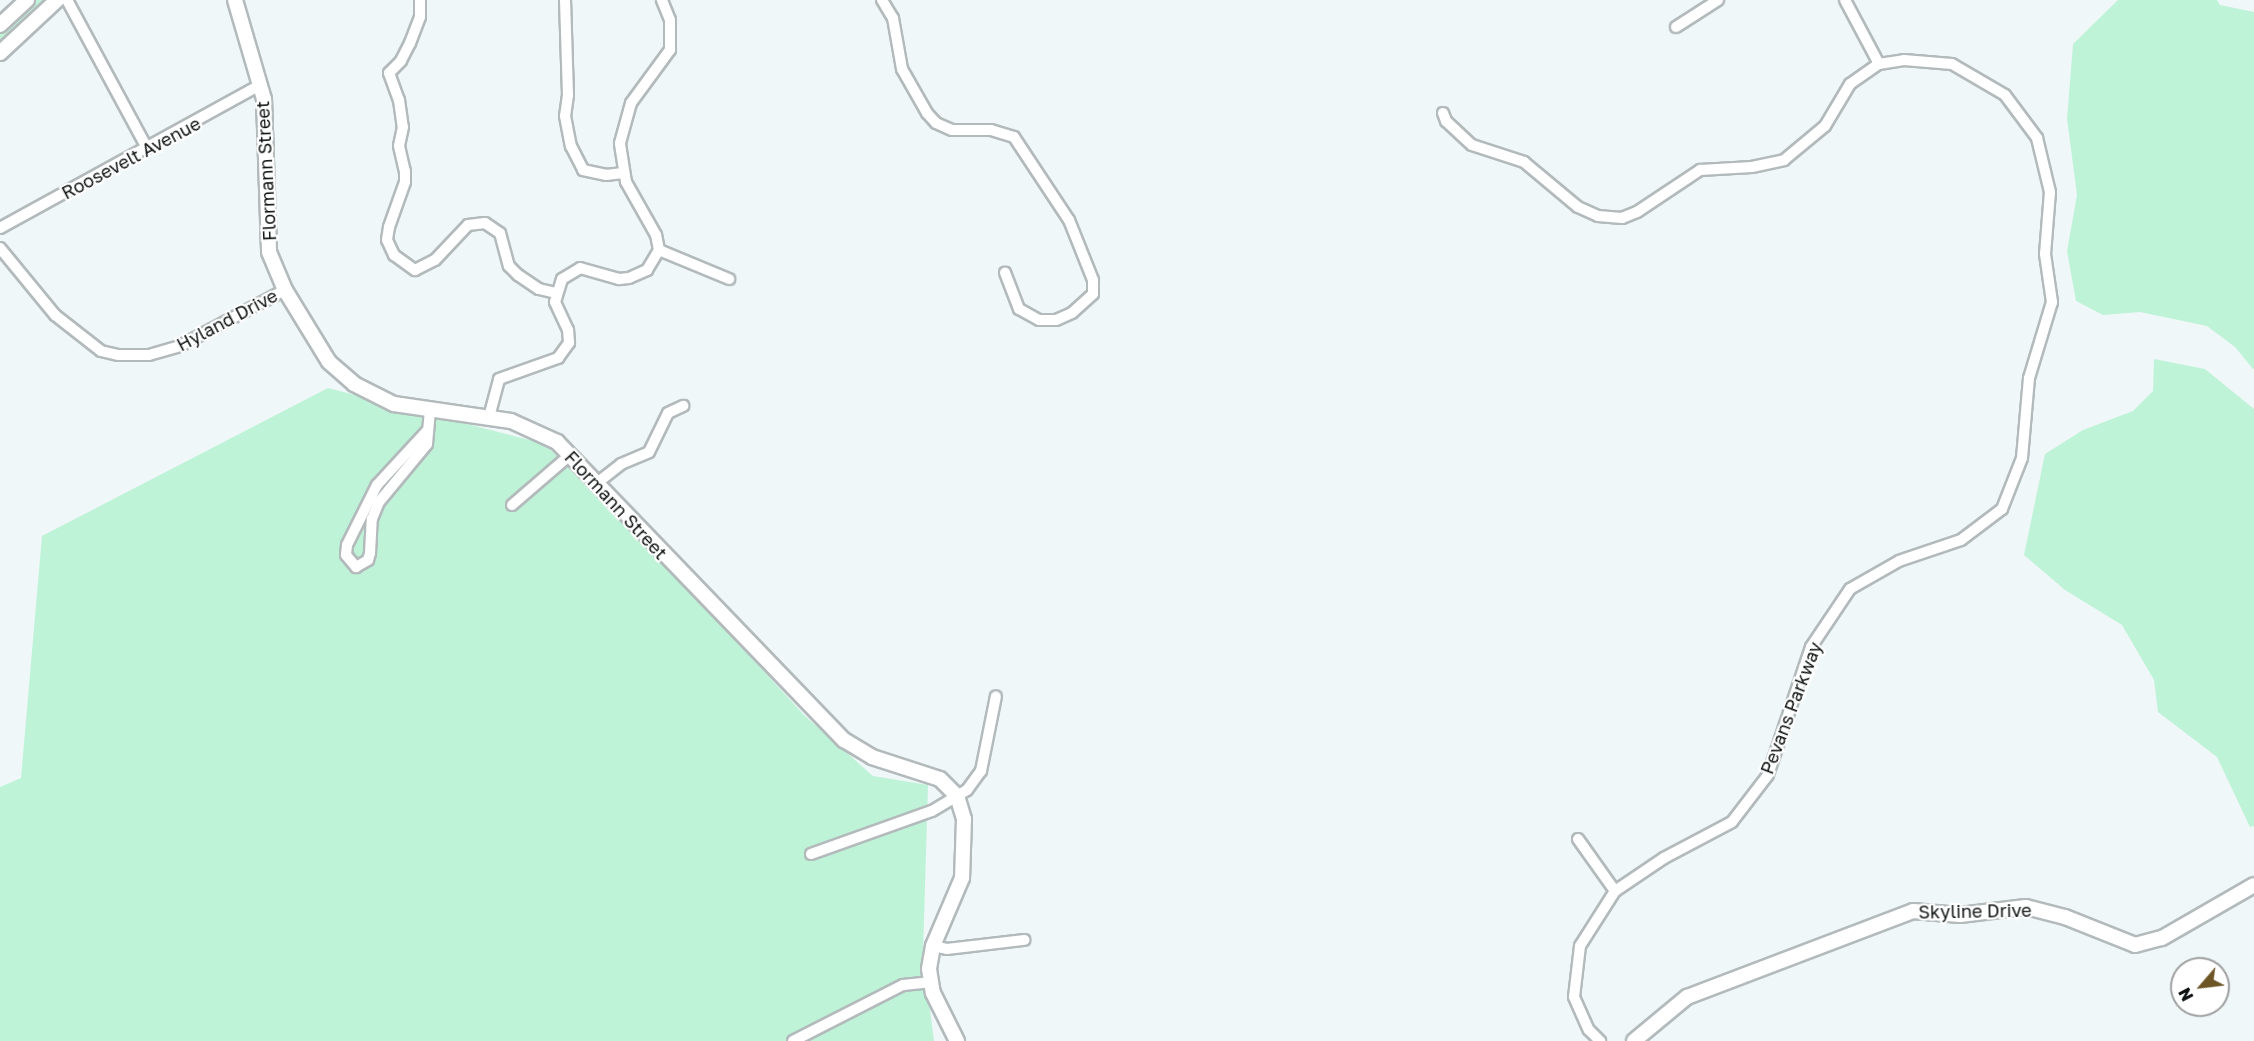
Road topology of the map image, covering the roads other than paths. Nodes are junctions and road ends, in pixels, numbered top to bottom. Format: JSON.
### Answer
{"nodes":[{"id":1,"x":27,"y":0,"type":"edge"},
{"id":2,"x":57,"y":0,"type":"edge"},
{"id":3,"x":67,"y":0,"type":"edge"},
{"id":4,"x":236,"y":0,"type":"edge"},
{"id":5,"x":420,"y":0,"type":"edge"},
{"id":6,"x":565,"y":0,"type":"edge"},
{"id":7,"x":662,"y":0,"type":"edge"},
{"id":8,"x":882,"y":0,"type":"edge"},
{"id":9,"x":1718,"y":0,"type":"edge"},
{"id":10,"x":1845,"y":0,"type":"edge"},
{"id":11,"x":0,"y":25,"type":"edge"},
{"id":12,"x":1676,"y":27,"type":"dead end"},
{"id":13,"x":0,"y":53,"type":"edge"},
{"id":14,"x":1879,"y":64,"type":"junction"},
{"id":15,"x":260,"y":85,"type":"junction"},
{"id":16,"x":1443,"y":113,"type":"dead end"},
{"id":17,"x":147,"y":148,"type":"junction"},
{"id":18,"x":623,"y":172,"type":"junction"},
{"id":19,"x":0,"y":228,"type":"edge"},
{"id":20,"x":0,"y":248,"type":"edge"},
{"id":21,"x":659,"y":250,"type":"junction"},
{"id":22,"x":1005,"y":273,"type":"dead end"},
{"id":23,"x":729,"y":279,"type":"dead end"},
{"id":24,"x":285,"y":290,"type":"junction"},
{"id":25,"x":556,"y":293,"type":"junction"},
{"id":26,"x":682,"y":406,"type":"dead end"},
{"id":27,"x":430,"y":410,"type":"junction"},
{"id":28,"x":489,"y":417,"type":"junction"},
{"id":29,"x":427,"y":431,"type":"junction"},
{"id":30,"x":570,"y":455,"type":"junction"},
{"id":31,"x":597,"y":483,"type":"junction"},
{"id":32,"x":512,"y":505,"type":"dead end"},
{"id":33,"x":996,"y":696,"type":"dead end"},
{"id":34,"x":957,"y":796,"type":"junction"},
{"id":35,"x":1578,"y":839,"type":"dead end"},
{"id":36,"x":811,"y":855,"type":"dead end"},
{"id":37,"x":2254,"y":885,"type":"edge"},
{"id":38,"x":1615,"y":891,"type":"junction"},
{"id":39,"x":1024,"y":940,"type":"dead end"},
{"id":40,"x":933,"y":946,"type":"junction"},
{"id":41,"x":930,"y":982,"type":"junction"},
{"id":42,"x":793,"y":1041,"type":"edge"},
{"id":43,"x":957,"y":1041,"type":"edge"},
{"id":44,"x":1600,"y":1041,"type":"edge"},
{"id":45,"x":1634,"y":1041,"type":"edge"}],
"edges":[{"from":1,"to":11,"type":"street"},
{"from":2,"to":13,"type":"street"},
{"from":3,"to":17,"type":"street"},
{"from":4,"to":15,"type":"street","name":"Flormann Street"},
{"from":5,"to":25,"type":"street"},
{"from":6,"to":18,"type":"street"},
{"from":7,"to":18,"type":"street"},
{"from":8,"to":22,"type":"street"},
{"from":9,"to":12,"type":"street"},
{"from":10,"to":14,"type":"street"},
{"from":14,"to":16,"type":"street","name":"Pevans Parkway"},
{"from":14,"to":38,"type":"street","name":"Pevans Parkway"},
{"from":15,"to":17,"type":"street","name":"Roosevelt Avenue"},
{"from":15,"to":24,"type":"street","name":"Flormann Street"},
{"from":17,"to":19,"type":"street","name":"Roosevelt Avenue"},
{"from":18,"to":21,"type":"street"},
{"from":20,"to":24,"type":"street","name":"Hyland Drive"},
{"from":21,"to":23,"type":"street"},
{"from":21,"to":25,"type":"street"},
{"from":24,"to":27,"type":"street","name":"Flormann Street"},
{"from":25,"to":28,"type":"street"},
{"from":26,"to":31,"type":"street"},
{"from":27,"to":28,"type":"street","name":"Flormann Street"},
{"from":27,"to":29,"type":"street"},
{"from":28,"to":30,"type":"street","name":"Flormann Street"},
{"from":29,"to":29,"type":"street"},
{"from":30,"to":31,"type":"street","name":"Flormann Street"},
{"from":30,"to":32,"type":"street"},
{"from":31,"to":34,"type":"street","name":"Flormann Street"},
{"from":33,"to":34,"type":"street"},
{"from":34,"to":36,"type":"street"},
{"from":34,"to":40,"type":"street"},
{"from":35,"to":38,"type":"street"},
{"from":37,"to":45,"type":"street","name":"Skyline Drive"},
{"from":38,"to":44,"type":"street","name":"Pevans Parkway"},
{"from":39,"to":40,"type":"street"},
{"from":40,"to":41,"type":"street"},
{"from":41,"to":42,"type":"street"},
{"from":41,"to":43,"type":"street"}]}
